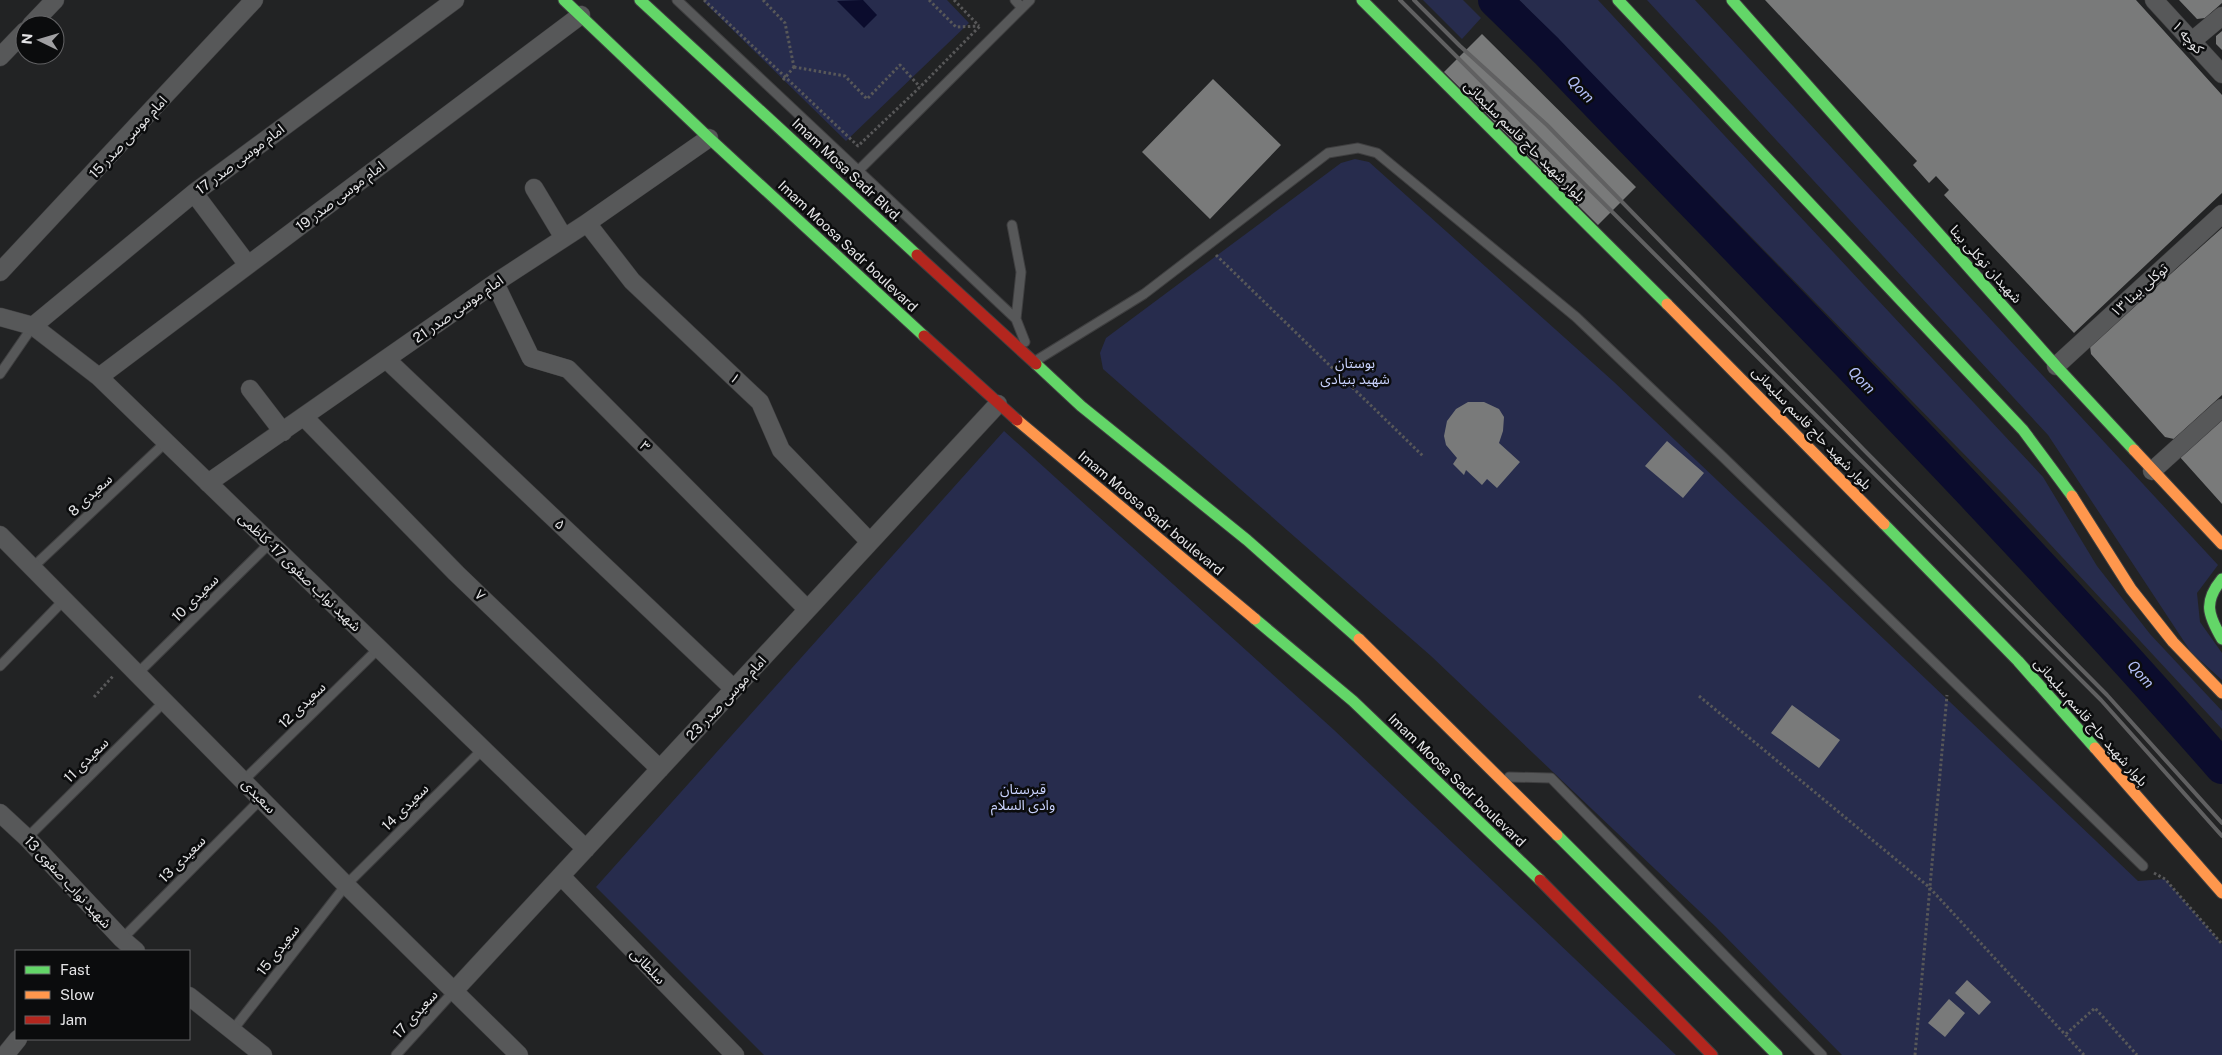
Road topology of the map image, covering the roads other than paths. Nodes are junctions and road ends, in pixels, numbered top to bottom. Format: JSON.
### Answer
{"nodes":[{"id":1,"x":54,"y":0,"type":"edge"},
{"id":2,"x":254,"y":0,"type":"edge"},
{"id":3,"x":455,"y":0,"type":"edge"},
{"id":4,"x":564,"y":0,"type":"edge"},
{"id":5,"x":640,"y":0,"type":"edge"},
{"id":6,"x":677,"y":0,"type":"edge"},
{"id":7,"x":1015,"y":0,"type":"edge"},
{"id":8,"x":1030,"y":0,"type":"edge"},
{"id":9,"x":1362,"y":0,"type":"edge"},
{"id":10,"x":1618,"y":0,"type":"edge"},
{"id":11,"x":1732,"y":0,"type":"edge"},
{"id":12,"x":2154,"y":0,"type":"edge"},
{"id":13,"x":1022,"y":8,"type":"junction"},
{"id":14,"x":40,"y":15,"type":"edge"},
{"id":15,"x":581,"y":16,"type":"junction"},
{"id":16,"x":2222,"y":16,"type":"edge"},
{"id":17,"x":15,"y":41,"type":"edge"},
{"id":18,"x":2192,"y":41,"type":"junction"},
{"id":19,"x":0,"y":57,"type":"edge"},
{"id":20,"x":2222,"y":74,"type":"edge"},
{"id":21,"x":709,"y":138,"type":"junction"},
{"id":22,"x":858,"y":171,"type":"junction"},
{"id":23,"x":534,"y":188,"type":"dead end"},
{"id":24,"x":194,"y":193,"type":"junction"},
{"id":25,"x":2222,"y":214,"type":"edge"},
{"id":26,"x":587,"y":223,"type":"junction"},
{"id":27,"x":1012,"y":225,"type":"dead end"},
{"id":28,"x":564,"y":238,"type":"junction"},
{"id":29,"x":248,"y":264,"type":"junction"},
{"id":30,"x":0,"y":272,"type":"edge"},
{"id":31,"x":495,"y":283,"type":"junction"},
{"id":32,"x":0,"y":317,"type":"edge"},
{"id":33,"x":1016,"y":319,"type":"junction"},
{"id":34,"x":33,"y":326,"type":"junction"},
{"id":35,"x":386,"y":359,"type":"junction"},
{"id":36,"x":1033,"y":362,"type":"junction"},
{"id":37,"x":2056,"y":366,"type":"junction"},
{"id":38,"x":0,"y":374,"type":"edge"},
{"id":39,"x":98,"y":377,"type":"junction"},
{"id":40,"x":250,"y":389,"type":"dead end"},
{"id":41,"x":998,"y":404,"type":"junction"},
{"id":42,"x":2222,"y":408,"type":"edge"},
{"id":43,"x":304,"y":417,"type":"junction"},
{"id":44,"x":283,"y":432,"type":"junction"},
{"id":45,"x":166,"y":442,"type":"junction"},
{"id":46,"x":2152,"y":471,"type":"junction"},
{"id":47,"x":208,"y":483,"type":"junction"},
{"id":48,"x":0,"y":535,"type":"edge"},
{"id":49,"x":870,"y":542,"type":"junction"},
{"id":50,"x":270,"y":543,"type":"junction"},
{"id":51,"x":2222,"y":544,"type":"edge"},
{"id":52,"x":32,"y":568,"type":"junction"},
{"id":53,"x":2222,"y":579,"type":"edge"},
{"id":54,"x":63,"y":601,"type":"junction"},
{"id":55,"x":807,"y":610,"type":"junction"},
{"id":56,"x":2222,"y":638,"type":"edge"},
{"id":57,"x":379,"y":648,"type":"junction"},
{"id":58,"x":0,"y":666,"type":"edge"},
{"id":59,"x":132,"y":668,"type":"junction"},
{"id":60,"x":734,"y":689,"type":"junction"},
{"id":61,"x":2222,"y":693,"type":"edge"},
{"id":62,"x":165,"y":701,"type":"junction"},
{"id":63,"x":483,"y":749,"type":"junction"},
{"id":64,"x":660,"y":769,"type":"junction"},
{"id":65,"x":1501,"y":777,"type":"junction"},
{"id":66,"x":244,"y":780,"type":"junction"},
{"id":67,"x":261,"y":799,"type":"junction"},
{"id":68,"x":0,"y":813,"type":"edge"},
{"id":69,"x":27,"y":838,"type":"junction"},
{"id":70,"x":586,"y":849,"type":"junction"},
{"id":71,"x":2143,"y":866,"type":"road end"},
{"id":72,"x":561,"y":876,"type":"junction"},
{"id":73,"x":346,"y":885,"type":"junction"},
{"id":74,"x":2222,"y":893,"type":"edge"},
{"id":75,"x":122,"y":939,"type":"junction"},
{"id":76,"x":135,"y":950,"type":"edge"},
{"id":77,"x":454,"y":991,"type":"junction"},
{"id":78,"x":190,"y":997,"type":"edge"},
{"id":79,"x":231,"y":1032,"type":"junction"},
{"id":80,"x":17,"y":1040,"type":"edge"},
{"id":81,"x":5,"y":1055,"type":"edge"},
{"id":82,"x":263,"y":1055,"type":"edge"},
{"id":83,"x":396,"y":1055,"type":"edge"},
{"id":84,"x":519,"y":1055,"type":"edge"},
{"id":85,"x":735,"y":1055,"type":"edge"},
{"id":86,"x":1712,"y":1055,"type":"edge"},
{"id":87,"x":1777,"y":1055,"type":"edge"},
{"id":88,"x":1822,"y":1055,"type":"edge"}],
"edges":[{"from":1,"to":14,"type":"street"},
{"from":2,"to":30,"type":"street","name":"امام موسی صدر 15"},
{"from":3,"to":24,"type":"street","name":"امام موسی صدر 17"},
{"from":4,"to":15,"type":"main road","name":"Imam Moosa Sadr boulevard"},
{"from":5,"to":36,"type":"main road","name":"Imam Mosa Sadr Blvd."},
{"from":6,"to":22,"type":"lane"},
{"from":7,"to":13,"type":"lane"},
{"from":8,"to":13,"type":"lane"},
{"from":9,"to":74,"type":"main road","name":"بلوار شهید حاج قاسم سلیمانی"},
{"from":10,"to":61,"type":"main road"},
{"from":11,"to":37,"type":"main road","name":"شهیدان توکلی بینا"},
{"from":12,"to":18,"type":"street","name":"کوچه ۱"},
{"from":13,"to":22,"type":"lane"},
{"from":15,"to":21,"type":"main road","name":"Imam Moosa Sadr boulevard"},
{"from":15,"to":29,"type":"street","name":"امام موسی صدر 19"},
{"from":16,"to":18,"type":"street"},
{"from":17,"to":19,"type":"street"},
{"from":18,"to":20,"type":"street","name":"کوچه ۱"},
{"from":21,"to":26,"type":"street","name":"امام موسی صدر 21"},
{"from":21,"to":41,"type":"main road","name":"Imam Moosa Sadr boulevard"},
{"from":22,"to":33,"type":"lane"},
{"from":23,"to":28,"type":"street"},
{"from":24,"to":29,"type":"street"},
{"from":24,"to":34,"type":"street","name":"امام موسی صدر 17"},
{"from":25,"to":37,"type":"street","name":"توکلی بینا ۱۳"},
{"from":26,"to":28,"type":"street","name":"امام موسی صدر 21"},
{"from":26,"to":49,"type":"street","name":"۱"},
{"from":27,"to":33,"type":"lane"},
{"from":28,"to":31,"type":"street","name":"امام موسی صدر 21"},
{"from":29,"to":39,"type":"street","name":"امام موسی صدر 19"},
{"from":31,"to":35,"type":"street","name":"امام موسی صدر 21"},
{"from":31,"to":55,"type":"street","name":"۳"},
{"from":32,"to":34,"type":"street","name":"شهید نواب صفوی 17- کاظمی"},
{"from":33,"to":36,"type":"lane"},
{"from":34,"to":38,"type":"lane"},
{"from":34,"to":39,"type":"street","name":"شهید نواب صفوی 17- کاظمی"},
{"from":35,"to":43,"type":"street","name":"امام موسی صدر 21"},
{"from":35,"to":60,"type":"street","name":"۵"},
{"from":36,"to":65,"type":"main road"},
{"from":36,"to":71,"type":"lane"},
{"from":37,"to":46,"type":"main road","name":"شهیدان توکلی بینا"},
{"from":39,"to":45,"type":"street","name":"شهید نواب صفوی 17- کاظمی"},
{"from":40,"to":44,"type":"street"},
{"from":41,"to":49,"type":"street","name":"امام موسی صدر 23"},
{"from":41,"to":86,"type":"main road","name":"Imam Moosa Sadr boulevard"},
{"from":42,"to":46,"type":"street"},
{"from":43,"to":44,"type":"street","name":"امام موسی صدر 21"},
{"from":43,"to":64,"type":"street","name":"۷"},
{"from":44,"to":47,"type":"street","name":"امام موسی صدر 21"},
{"from":45,"to":47,"type":"street","name":"شهید نواب صفوی 17- کاظمی"},
{"from":45,"to":52,"type":"lane","name":"سعیدی 8"},
{"from":46,"to":51,"type":"main road","name":"شهیدان توکلی بینا"},
{"from":47,"to":50,"type":"street","name":"شهید نواب صفوی 17- کاظمی"},
{"from":48,"to":52,"type":"street","name":"سعیدی"},
{"from":49,"to":55,"type":"street","name":"امام موسی صدر 23"},
{"from":50,"to":57,"type":"street","name":"شهید نواب صفوی 17- کاظمی"},
{"from":50,"to":59,"type":"lane","name":"سعیدی 10"},
{"from":52,"to":54,"type":"street","name":"سعیدی"},
{"from":53,"to":56,"type":"main road"},
{"from":54,"to":58,"type":"lane"},
{"from":54,"to":59,"type":"street","name":"سعیدی"},
{"from":55,"to":60,"type":"street","name":"امام موسی صدر 23"},
{"from":57,"to":63,"type":"street","name":"شهید نواب صفوی 17- کاظمی"},
{"from":57,"to":66,"type":"lane","name":"سعیدی 12"},
{"from":59,"to":62,"type":"street","name":"سعیدی"},
{"from":60,"to":64,"type":"street","name":"امام موسی صدر 23"},
{"from":62,"to":66,"type":"street","name":"سعیدی"},
{"from":62,"to":69,"type":"lane","name":"سعیدی 11"},
{"from":63,"to":70,"type":"street","name":"شهید نواب صفوی 17- کاظمی"},
{"from":63,"to":73,"type":"lane","name":"سعیدی 14"},
{"from":64,"to":70,"type":"street","name":"امام موسی صدر 23"},
{"from":65,"to":87,"type":"main road"},
{"from":65,"to":88,"type":"lane"},
{"from":66,"to":67,"type":"street","name":"سعیدی"},
{"from":67,"to":73,"type":"street","name":"سعیدی"},
{"from":67,"to":75,"type":"lane","name":"سعیدی 13"},
{"from":68,"to":69,"type":"street","name":"شهید نواب صفوی 13"},
{"from":69,"to":75,"type":"street","name":"شهید نواب صفوی 13"},
{"from":70,"to":72,"type":"street","name":"امام موسی صدر 23"},
{"from":72,"to":77,"type":"street","name":"امام موسی صدر 23"},
{"from":72,"to":85,"type":"street","name":"سلطانی"},
{"from":73,"to":77,"type":"street","name":"سعیدی"},
{"from":73,"to":79,"type":"lane","name":"سعیدی 15"},
{"from":75,"to":76,"type":"street","name":"شهید نواب صفوی 13"},
{"from":77,"to":83,"type":"lane","name":"سعیدی 17"},
{"from":77,"to":84,"type":"street","name":"سعیدی"},
{"from":78,"to":79,"type":"street"},
{"from":79,"to":82,"type":"street"},
{"from":80,"to":81,"type":"street"}]}
